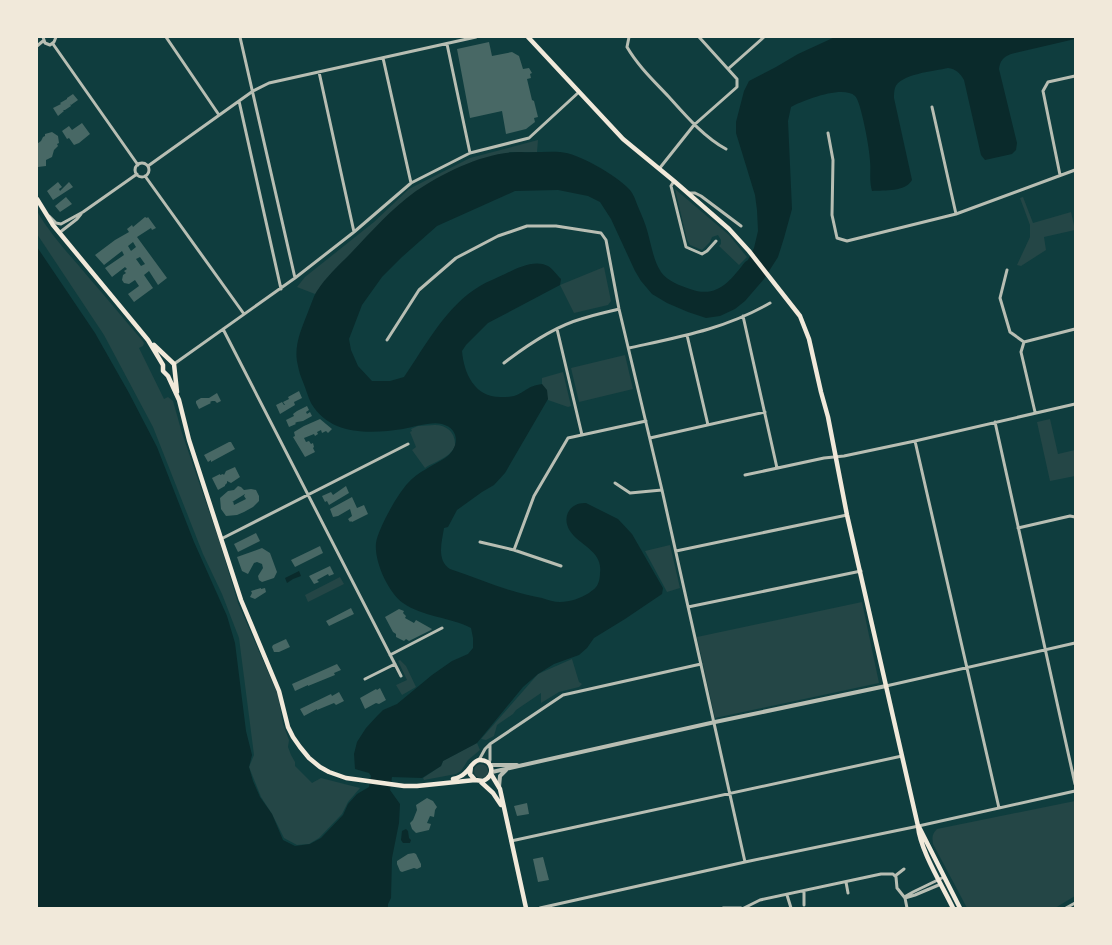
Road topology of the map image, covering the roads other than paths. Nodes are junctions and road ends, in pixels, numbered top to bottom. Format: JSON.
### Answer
{"nodes":[{"id":1,"x":43,"y":37,"type":"edge"},
{"id":2,"x":56,"y":37,"type":"edge"},
{"id":3,"x":166,"y":37,"type":"edge"},
{"id":4,"x":240,"y":37,"type":"edge"},
{"id":5,"x":476,"y":37,"type":"edge"},
{"id":6,"x":528,"y":37,"type":"edge"},
{"id":7,"x":629,"y":37,"type":"edge"},
{"id":8,"x":699,"y":37,"type":"edge"},
{"id":9,"x":764,"y":37,"type":"edge"},
{"id":10,"x":43,"y":41,"type":"junction"},
{"id":11,"x":53,"y":44,"type":"junction"},
{"id":12,"x":447,"y":44,"type":"junction"},
{"id":13,"x":37,"y":46,"type":"edge"},
{"id":14,"x":383,"y":58,"type":"junction"},
{"id":15,"x":728,"y":69,"type":"junction"},
{"id":16,"x":319,"y":72,"type":"junction"},
{"id":17,"x":1075,"y":76,"type":"edge"},
{"id":18,"x":253,"y":91,"type":"junction"},
{"id":19,"x":579,"y":92,"type":"junction"},
{"id":20,"x":239,"y":101,"type":"junction"},
{"id":21,"x":932,"y":107,"type":"dead end"},
{"id":22,"x":219,"y":115,"type":"junction"},
{"id":23,"x":694,"y":125,"type":"junction"},
{"id":24,"x":828,"y":133,"type":"dead end"},
{"id":25,"x":726,"y":149,"type":"dead end"},
{"id":26,"x":470,"y":153,"type":"junction"},
{"id":27,"x":138,"y":165,"type":"junction"},
{"id":28,"x":148,"y":166,"type":"junction"},
{"id":29,"x":659,"y":169,"type":"junction"},
{"id":30,"x":1075,"y":170,"type":"edge"},
{"id":31,"x":137,"y":174,"type":"junction"},
{"id":32,"x":1060,"y":175,"type":"junction"},
{"id":33,"x":145,"y":176,"type":"junction"},
{"id":34,"x":674,"y":181,"type":"junction"},
{"id":35,"x":411,"y":183,"type":"junction"},
{"id":36,"x":688,"y":193,"type":"junction"},
{"id":37,"x":37,"y":199,"type":"edge"},
{"id":38,"x":44,"y":211,"type":"junction"},
{"id":39,"x":83,"y":212,"type":"junction"},
{"id":40,"x":956,"y":214,"type":"junction"},
{"id":41,"x":741,"y":226,"type":"dead end"},
{"id":42,"x":354,"y":232,"type":"junction"},
{"id":43,"x":59,"y":233,"type":"junction"},
{"id":44,"x":716,"y":241,"type":"dead end"},
{"id":45,"x":1007,"y":270,"type":"dead end"},
{"id":46,"x":295,"y":278,"type":"junction"},
{"id":47,"x":281,"y":289,"type":"junction"},
{"id":48,"x":770,"y":303,"type":"dead end"},
{"id":49,"x":619,"y":309,"type":"junction"},
{"id":50,"x":244,"y":314,"type":"junction"},
{"id":51,"x":743,"y":316,"type":"junction"},
{"id":52,"x":223,"y":329,"type":"junction"},
{"id":53,"x":557,"y":329,"type":"junction"},
{"id":54,"x":1075,"y":329,"type":"edge"},
{"id":55,"x":687,"y":335,"type":"junction"},
{"id":56,"x":148,"y":340,"type":"junction"},
{"id":57,"x":387,"y":340,"type":"dead end"},
{"id":58,"x":1024,"y":342,"type":"junction"},
{"id":59,"x":630,"y":348,"type":"junction"},
{"id":60,"x":172,"y":363,"type":"junction"},
{"id":61,"x":504,"y":363,"type":"dead end"},
{"id":62,"x":163,"y":365,"type":"junction"},
{"id":63,"x":174,"y":371,"type":"junction"},
{"id":64,"x":166,"y":374,"type":"junction"},
{"id":65,"x":179,"y":400,"type":"junction"},
{"id":66,"x":1075,"y":404,"type":"edge"},
{"id":67,"x":765,"y":412,"type":"junction"},
{"id":68,"x":1035,"y":412,"type":"junction"},
{"id":69,"x":646,"y":421,"type":"junction"},
{"id":70,"x":995,"y":422,"type":"junction"},
{"id":71,"x":708,"y":425,"type":"junction"},
{"id":72,"x":582,"y":435,"type":"junction"},
{"id":73,"x":650,"y":438,"type":"junction"},
{"id":74,"x":916,"y":441,"type":"junction"},
{"id":75,"x":408,"y":444,"type":"dead end"},
{"id":76,"x":836,"y":457,"type":"junction"},
{"id":77,"x":777,"y":468,"type":"junction"},
{"id":78,"x":745,"y":475,"type":"dead end"},
{"id":79,"x":615,"y":483,"type":"dead end"},
{"id":80,"x":662,"y":490,"type":"junction"},
{"id":81,"x":307,"y":494,"type":"junction"},
{"id":82,"x":847,"y":515,"type":"junction"},
{"id":83,"x":1075,"y":517,"type":"edge"},
{"id":84,"x":1018,"y":528,"type":"junction"},
{"id":85,"x":221,"y":539,"type":"junction"},
{"id":86,"x":480,"y":542,"type":"dead end"},
{"id":87,"x":514,"y":550,"type":"junction"},
{"id":88,"x":676,"y":550,"type":"junction"},
{"id":89,"x":561,"y":566,"type":"dead end"},
{"id":90,"x":861,"y":571,"type":"junction"},
{"id":91,"x":688,"y":608,"type":"junction"},
{"id":92,"x":442,"y":628,"type":"dead end"},
{"id":93,"x":1075,"y":643,"type":"edge"},
{"id":94,"x":1045,"y":650,"type":"junction"},
{"id":95,"x":390,"y":655,"type":"junction"},
{"id":96,"x":394,"y":664,"type":"junction"},
{"id":97,"x":701,"y":664,"type":"junction"},
{"id":98,"x":967,"y":668,"type":"junction"},
{"id":99,"x":401,"y":676,"type":"dead end"},
{"id":100,"x":365,"y":679,"type":"dead end"},
{"id":101,"x":886,"y":686,"type":"junction"},
{"id":102,"x":715,"y":722,"type":"junction"},
{"id":103,"x":490,"y":744,"type":"junction"},
{"id":104,"x":902,"y":756,"type":"junction"},
{"id":105,"x":479,"y":760,"type":"junction"},
{"id":106,"x":489,"y":764,"type":"junction"},
{"id":107,"x":523,"y":764,"type":"junction"},
{"id":108,"x":471,"y":766,"type":"junction"},
{"id":109,"x":506,"y":770,"type":"junction"},
{"id":110,"x":491,"y":773,"type":"junction"},
{"id":111,"x":474,"y":780,"type":"junction"},
{"id":112,"x":448,"y":782,"type":"junction"},
{"id":113,"x":480,"y":782,"type":"junction"},
{"id":114,"x":1075,"y":784,"type":"edge"},
{"id":115,"x":500,"y":789,"type":"junction"},
{"id":116,"x":1075,"y":791,"type":"edge"},
{"id":117,"x":730,"y":793,"type":"junction"},
{"id":118,"x":503,"y":808,"type":"junction"},
{"id":119,"x":999,"y":808,"type":"junction"},
{"id":120,"x":918,"y":826,"type":"junction"},
{"id":121,"x":511,"y":841,"type":"junction"},
{"id":122,"x":745,"y":862,"type":"junction"},
{"id":123,"x":904,"y":869,"type":"dead end"},
{"id":124,"x":895,"y":876,"type":"junction"},
{"id":125,"x":945,"y":879,"type":"junction"},
{"id":126,"x":846,"y":882,"type":"junction"},
{"id":127,"x":940,"y":882,"type":"junction"},
{"id":128,"x":804,"y":891,"type":"junction"},
{"id":129,"x":848,"y":893,"type":"dead end"},
{"id":130,"x":786,"y":895,"type":"junction"},
{"id":131,"x":905,"y":898,"type":"junction"},
{"id":132,"x":1075,"y":903,"type":"edge"},
{"id":133,"x":804,"y":905,"type":"dead end"},
{"id":134,"x":526,"y":908,"type":"edge"},
{"id":135,"x":540,"y":908,"type":"edge"},
{"id":136,"x":723,"y":908,"type":"edge"},
{"id":137,"x":742,"y":908,"type":"edge"},
{"id":138,"x":791,"y":908,"type":"edge"},
{"id":139,"x":907,"y":908,"type":"edge"},
{"id":140,"x":953,"y":908,"type":"edge"},
{"id":141,"x":960,"y":908,"type":"edge"},
{"id":142,"x":1066,"y":908,"type":"edge"}],
"edges":[{"from":1,"to":10,"type":"street"},
{"from":2,"to":11,"type":"street"},
{"from":3,"to":22,"type":"street"},
{"from":4,"to":18,"type":"street"},
{"from":5,"to":12,"type":"street"},
{"from":6,"to":19,"type":"main road"},
{"from":7,"to":23,"type":"street"},
{"from":8,"to":15,"type":"street"},
{"from":9,"to":15,"type":"street"},
{"from":10,"to":11,"type":"street"},
{"from":10,"to":13,"type":"street"},
{"from":11,"to":27,"type":"street"},
{"from":12,"to":14,"type":"street"},
{"from":12,"to":26,"type":"street"},
{"from":14,"to":16,"type":"street"},
{"from":14,"to":35,"type":"street"},
{"from":15,"to":23,"type":"street"},
{"from":16,"to":18,"type":"street"},
{"from":16,"to":42,"type":"street"},
{"from":17,"to":32,"type":"street"},
{"from":18,"to":20,"type":"street"},
{"from":18,"to":46,"type":"street"},
{"from":19,"to":26,"type":"street"},
{"from":19,"to":29,"type":"main road"},
{"from":20,"to":22,"type":"street"},
{"from":20,"to":47,"type":"street"},
{"from":21,"to":40,"type":"street"},
{"from":22,"to":28,"type":"street"},
{"from":23,"to":25,"type":"street"},
{"from":23,"to":29,"type":"street"},
{"from":24,"to":40,"type":"street"},
{"from":26,"to":35,"type":"street"},
{"from":27,"to":28,"type":"street"},
{"from":27,"to":31,"type":"street"},
{"from":28,"to":33,"type":"street"},
{"from":29,"to":34,"type":"main road"},
{"from":30,"to":32,"type":"street"},
{"from":31,"to":33,"type":"street"},
{"from":31,"to":39,"type":"street"},
{"from":32,"to":40,"type":"street"},
{"from":33,"to":50,"type":"street"},
{"from":34,"to":36,"type":"main road"},
{"from":34,"to":44,"type":"street"},
{"from":35,"to":42,"type":"street"},
{"from":36,"to":41,"type":"street"},
{"from":36,"to":76,"type":"main road"},
{"from":37,"to":38,"type":"main road"},
{"from":38,"to":39,"type":"street"},
{"from":38,"to":43,"type":"main road"},
{"from":39,"to":43,"type":"street"},
{"from":42,"to":46,"type":"street"},
{"from":43,"to":56,"type":"main road"},
{"from":45,"to":58,"type":"street"},
{"from":46,"to":47,"type":"street"},
{"from":47,"to":50,"type":"street"},
{"from":48,"to":51,"type":"street"},
{"from":49,"to":53,"type":"street"},
{"from":49,"to":57,"type":"street"},
{"from":49,"to":59,"type":"street"},
{"from":50,"to":52,"type":"street"},
{"from":51,"to":55,"type":"street"},
{"from":51,"to":67,"type":"street"},
{"from":52,"to":60,"type":"street"},
{"from":52,"to":81,"type":"street"},
{"from":53,"to":61,"type":"street"},
{"from":53,"to":72,"type":"street"},
{"from":54,"to":58,"type":"street"},
{"from":55,"to":59,"type":"street"},
{"from":55,"to":71,"type":"street"},
{"from":56,"to":60,"type":"main road"},
{"from":56,"to":62,"type":"main road"},
{"from":58,"to":68,"type":"street"},
{"from":59,"to":69,"type":"street"},
{"from":60,"to":62,"type":"main road"},
{"from":60,"to":63,"type":"main road"},
{"from":62,"to":64,"type":"main road"},
{"from":63,"to":64,"type":"main road"},
{"from":63,"to":65,"type":"main road"},
{"from":64,"to":65,"type":"main road"},
{"from":65,"to":85,"type":"main road"},
{"from":66,"to":68,"type":"street"},
{"from":67,"to":71,"type":"street"},
{"from":67,"to":77,"type":"street"},
{"from":68,"to":70,"type":"street"},
{"from":69,"to":72,"type":"street"},
{"from":69,"to":73,"type":"street"},
{"from":70,"to":74,"type":"street"},
{"from":70,"to":84,"type":"street"},
{"from":71,"to":73,"type":"street"},
{"from":72,"to":87,"type":"street"},
{"from":73,"to":80,"type":"street"},
{"from":74,"to":76,"type":"street"},
{"from":74,"to":98,"type":"street"},
{"from":75,"to":81,"type":"street"},
{"from":76,"to":77,"type":"street"},
{"from":76,"to":82,"type":"main road"},
{"from":77,"to":78,"type":"street"},
{"from":79,"to":80,"type":"street"},
{"from":80,"to":88,"type":"street"},
{"from":81,"to":85,"type":"street"},
{"from":81,"to":95,"type":"street"},
{"from":82,"to":88,"type":"street"},
{"from":82,"to":90,"type":"main road"},
{"from":83,"to":84,"type":"street"},
{"from":84,"to":94,"type":"street"},
{"from":85,"to":112,"type":"main road"},
{"from":86,"to":87,"type":"street"},
{"from":87,"to":89,"type":"street"},
{"from":88,"to":91,"type":"street"},
{"from":90,"to":91,"type":"street"},
{"from":90,"to":101,"type":"main road"},
{"from":91,"to":97,"type":"street"},
{"from":92,"to":95,"type":"street"},
{"from":93,"to":94,"type":"street"},
{"from":94,"to":98,"type":"street"},
{"from":94,"to":114,"type":"street"},
{"from":95,"to":96,"type":"street"},
{"from":96,"to":99,"type":"street"},
{"from":96,"to":100,"type":"street"},
{"from":97,"to":102,"type":"street"},
{"from":97,"to":103,"type":"street"},
{"from":98,"to":101,"type":"street"},
{"from":98,"to":119,"type":"street"},
{"from":101,"to":102,"type":"street"},
{"from":101,"to":104,"type":"main road"},
{"from":102,"to":107,"type":"street"},
{"from":102,"to":117,"type":"street"},
{"from":103,"to":105,"type":"street"},
{"from":103,"to":106,"type":"street"},
{"from":104,"to":117,"type":"street"},
{"from":104,"to":120,"type":"main road"},
{"from":105,"to":106,"type":"main road"},
{"from":105,"to":108,"type":"main road"},
{"from":106,"to":107,"type":"street"},
{"from":106,"to":110,"type":"main road"},
{"from":107,"to":109,"type":"street"},
{"from":108,"to":111,"type":"main road"},
{"from":108,"to":112,"type":"main road"},
{"from":109,"to":110,"type":"street"},
{"from":109,"to":115,"type":"street"},
{"from":110,"to":113,"type":"main road"},
{"from":110,"to":115,"type":"main road"},
{"from":111,"to":112,"type":"main road"},
{"from":111,"to":113,"type":"main road"},
{"from":113,"to":118,"type":"main road"},
{"from":115,"to":118,"type":"main road"},
{"from":116,"to":119,"type":"street"},
{"from":117,"to":121,"type":"street"},
{"from":117,"to":122,"type":"street"},
{"from":118,"to":121,"type":"main road"},
{"from":119,"to":120,"type":"street"},
{"from":120,"to":122,"type":"street"},
{"from":120,"to":125,"type":"main road"},
{"from":120,"to":127,"type":"main road"},
{"from":121,"to":134,"type":"main road"},
{"from":122,"to":135,"type":"street"},
{"from":123,"to":124,"type":"street"},
{"from":124,"to":126,"type":"street"},
{"from":124,"to":131,"type":"street"},
{"from":125,"to":127,"type":"street"},
{"from":125,"to":141,"type":"main road"},
{"from":126,"to":128,"type":"street"},
{"from":126,"to":129,"type":"street"},
{"from":127,"to":131,"type":"street"},
{"from":127,"to":140,"type":"main road"},
{"from":128,"to":130,"type":"street"},
{"from":128,"to":133,"type":"street"},
{"from":130,"to":137,"type":"street"},
{"from":130,"to":138,"type":"street"},
{"from":131,"to":139,"type":"street"},
{"from":132,"to":142,"type":"street"},
{"from":136,"to":137,"type":"street"}]}
